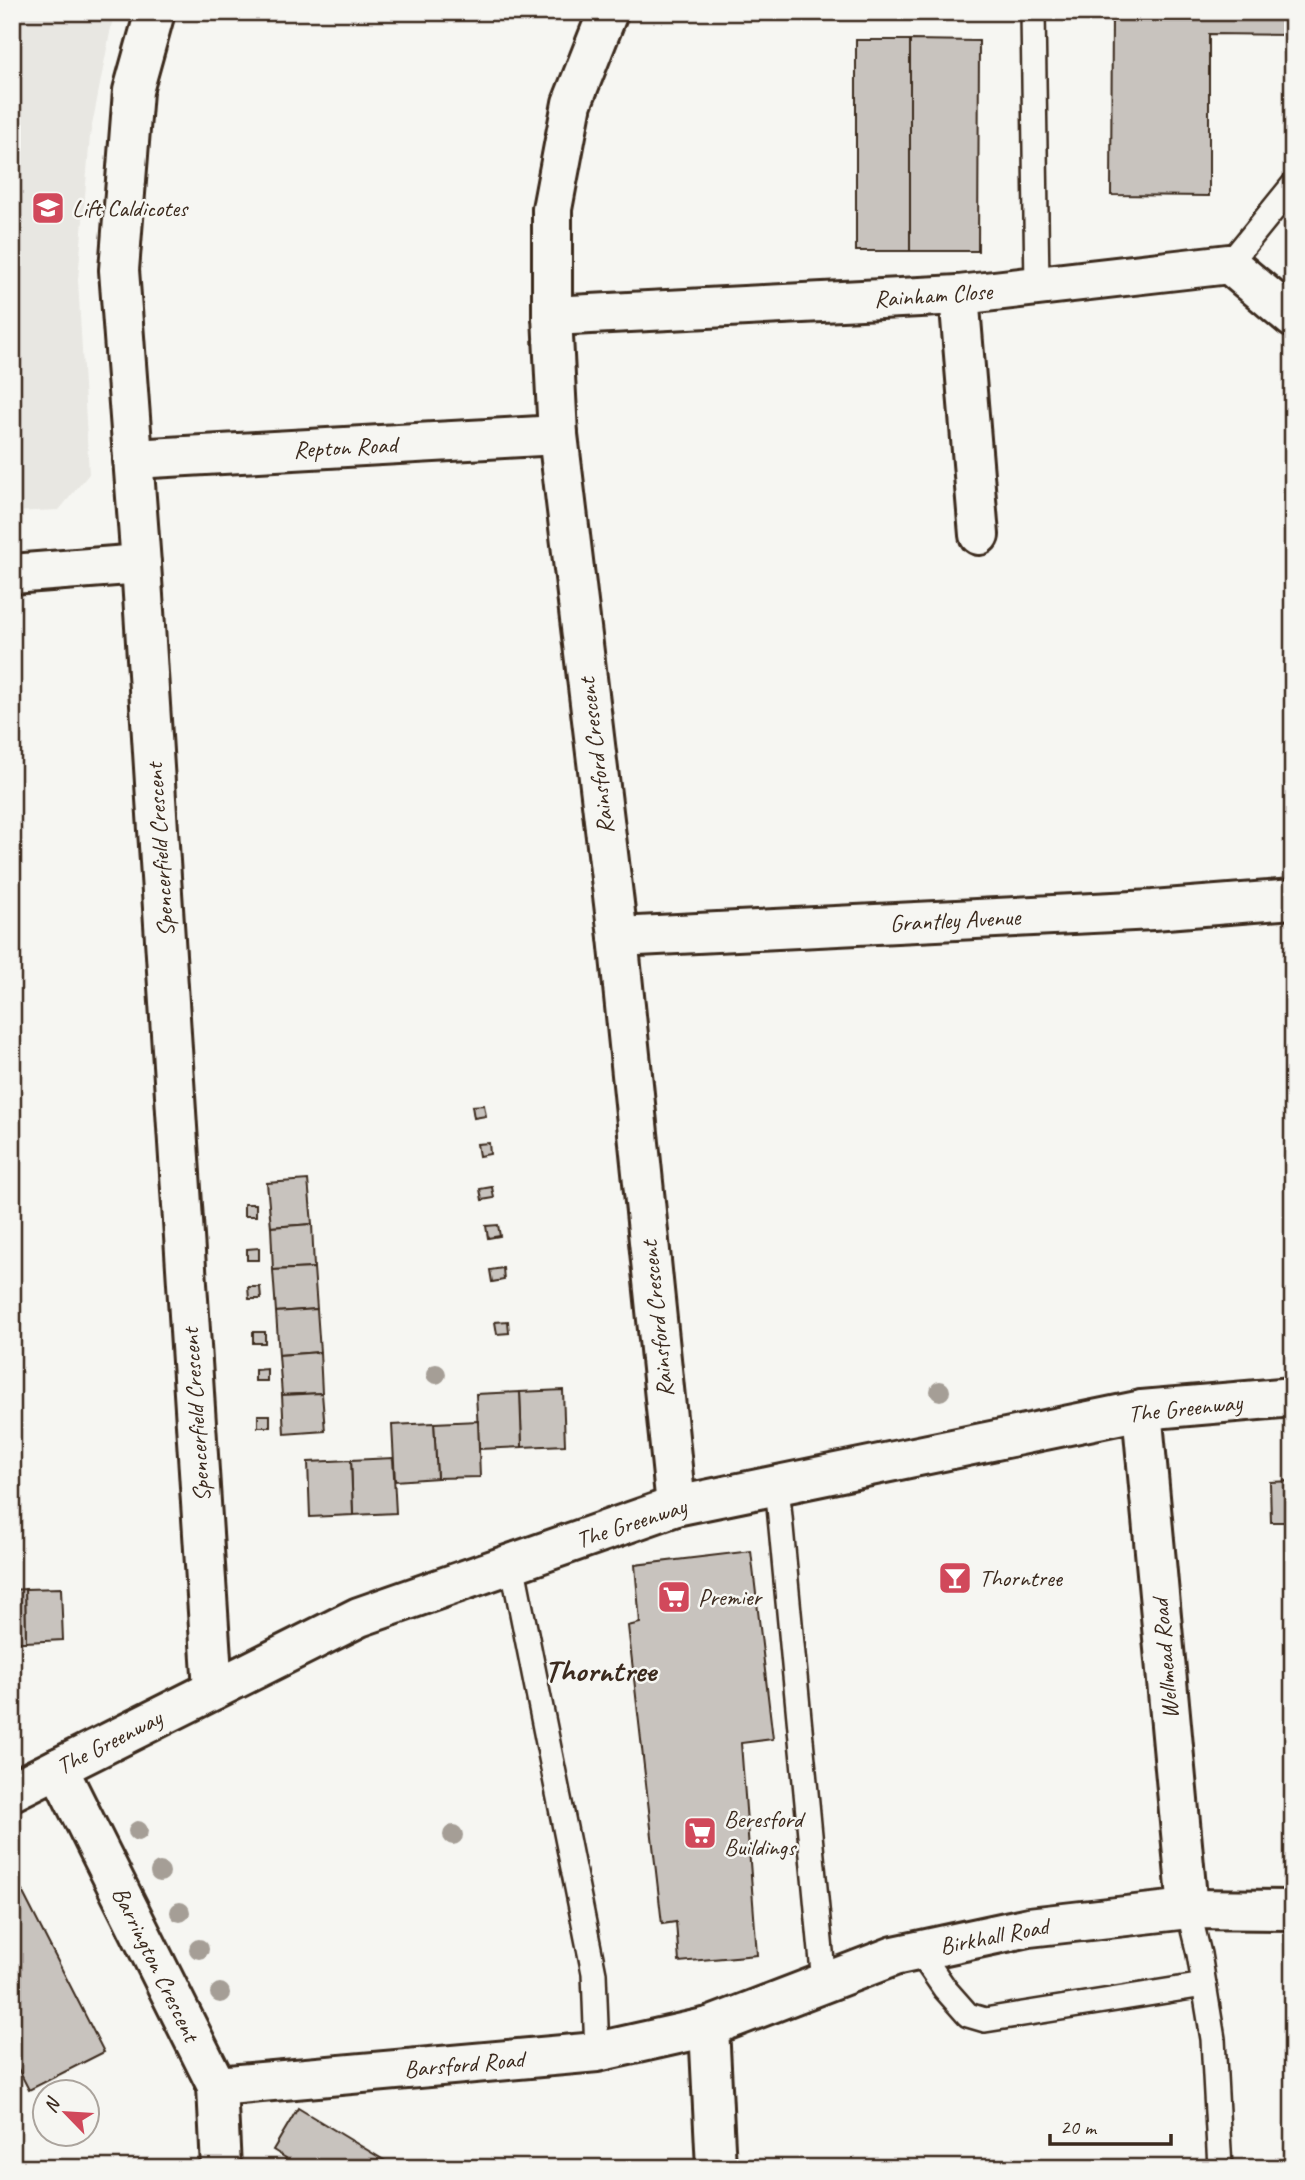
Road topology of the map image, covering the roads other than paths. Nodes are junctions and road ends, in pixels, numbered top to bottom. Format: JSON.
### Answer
{"nodes":[{"id":1,"x":155,"y":12,"type":"edge"},
{"id":2,"x":608,"y":12,"type":"edge"},
{"id":3,"x":1033,"y":12,"type":"edge"},
{"id":4,"x":1293,"y":185,"type":"edge"},
{"id":5,"x":1229,"y":264,"type":"junction"},
{"id":6,"x":1037,"y":286,"type":"junction"},
{"id":7,"x":959,"y":295,"type":"junction"},
{"id":8,"x":552,"y":316,"type":"junction"},
{"id":9,"x":1293,"y":318,"type":"edge"},
{"id":10,"x":558,"y":436,"type":"junction"},
{"id":11,"x":133,"y":459,"type":"junction"},
{"id":12,"x":979,"y":535,"type":"dead end"},
{"id":13,"x":141,"y":564,"type":"junction"},
{"id":14,"x":12,"y":574,"type":"edge"},
{"id":15,"x":1293,"y":900,"type":"edge"},
{"id":16,"x":618,"y":937,"type":"junction"},
{"id":17,"x":1293,"y":1397,"type":"edge"},
{"id":18,"x":1142,"y":1410,"type":"junction"},
{"id":19,"x":777,"y":1485,"type":"junction"},
{"id":20,"x":676,"y":1506,"type":"junction"},
{"id":21,"x":512,"y":1563,"type":"junction"},
{"id":22,"x":214,"y":1690,"type":"junction"},
{"id":23,"x":58,"y":1768,"type":"junction"},
{"id":24,"x":12,"y":1791,"type":"edge"},
{"id":25,"x":1188,"y":1909,"type":"junction"},
{"id":26,"x":1293,"y":1910,"type":"edge"},
{"id":27,"x":919,"y":1951,"type":"junction"},
{"id":28,"x":824,"y":1983,"type":"junction"},
{"id":29,"x":1204,"y":1985,"type":"junction"},
{"id":30,"x":709,"y":2027,"type":"junction"},
{"id":31,"x":597,"y":2052,"type":"junction"},
{"id":32,"x":217,"y":2086,"type":"junction"},
{"id":33,"x":221,"y":2168,"type":"edge"},
{"id":34,"x":716,"y":2168,"type":"edge"},
{"id":35,"x":1220,"y":2168,"type":"edge"}],
"edges":[{"from":1,"to":11,"type":"street","name":"Spencerfield Crescent"},
{"from":2,"to":8,"type":"street","name":"Rainsford Crescent"},
{"from":3,"to":6,"type":"lane"},
{"from":4,"to":5,"type":"lane"},
{"from":5,"to":6,"type":"street","name":"Rainham Close"},
{"from":5,"to":9,"type":"street"},
{"from":6,"to":7,"type":"street","name":"Rainham Close"},
{"from":7,"to":8,"type":"street","name":"Rainham Close"},
{"from":7,"to":12,"type":"street"},
{"from":8,"to":10,"type":"street","name":"Rainsford Crescent"},
{"from":10,"to":11,"type":"street","name":"Repton Road"},
{"from":10,"to":16,"type":"street","name":"Rainsford Crescent"},
{"from":11,"to":13,"type":"street","name":"Spencerfield Crescent"},
{"from":13,"to":14,"type":"street"},
{"from":13,"to":22,"type":"street","name":"Spencerfield Crescent"},
{"from":15,"to":16,"type":"street","name":"Grantley Avenue"},
{"from":16,"to":20,"type":"street","name":"Rainsford Crescent"},
{"from":17,"to":18,"type":"street","name":"The Greenway"},
{"from":18,"to":19,"type":"street","name":"The Greenway"},
{"from":18,"to":25,"type":"street","name":"Wellmead Road"},
{"from":19,"to":20,"type":"street","name":"The Greenway"},
{"from":19,"to":28,"type":"lane"},
{"from":20,"to":21,"type":"street","name":"The Greenway"},
{"from":21,"to":22,"type":"street","name":"The Greenway"},
{"from":21,"to":31,"type":"lane"},
{"from":22,"to":23,"type":"street","name":"The Greenway"},
{"from":23,"to":24,"type":"street","name":"The Greenway"},
{"from":23,"to":32,"type":"street","name":"Barrington Crescent"},
{"from":25,"to":26,"type":"street","name":"Birkhall Road"},
{"from":25,"to":27,"type":"street","name":"Birkhall Road"},
{"from":25,"to":29,"type":"lane"},
{"from":27,"to":28,"type":"street","name":"Birkhall Road"},
{"from":27,"to":29,"type":"lane"},
{"from":28,"to":30,"type":"street","name":"Birkhall Road"},
{"from":29,"to":35,"type":"lane"},
{"from":30,"to":31,"type":"street","name":"Barsford Road"},
{"from":30,"to":34,"type":"street"},
{"from":31,"to":32,"type":"street","name":"Barsford Road"},
{"from":32,"to":33,"type":"street","name":"Barrington Crescent"}]}
